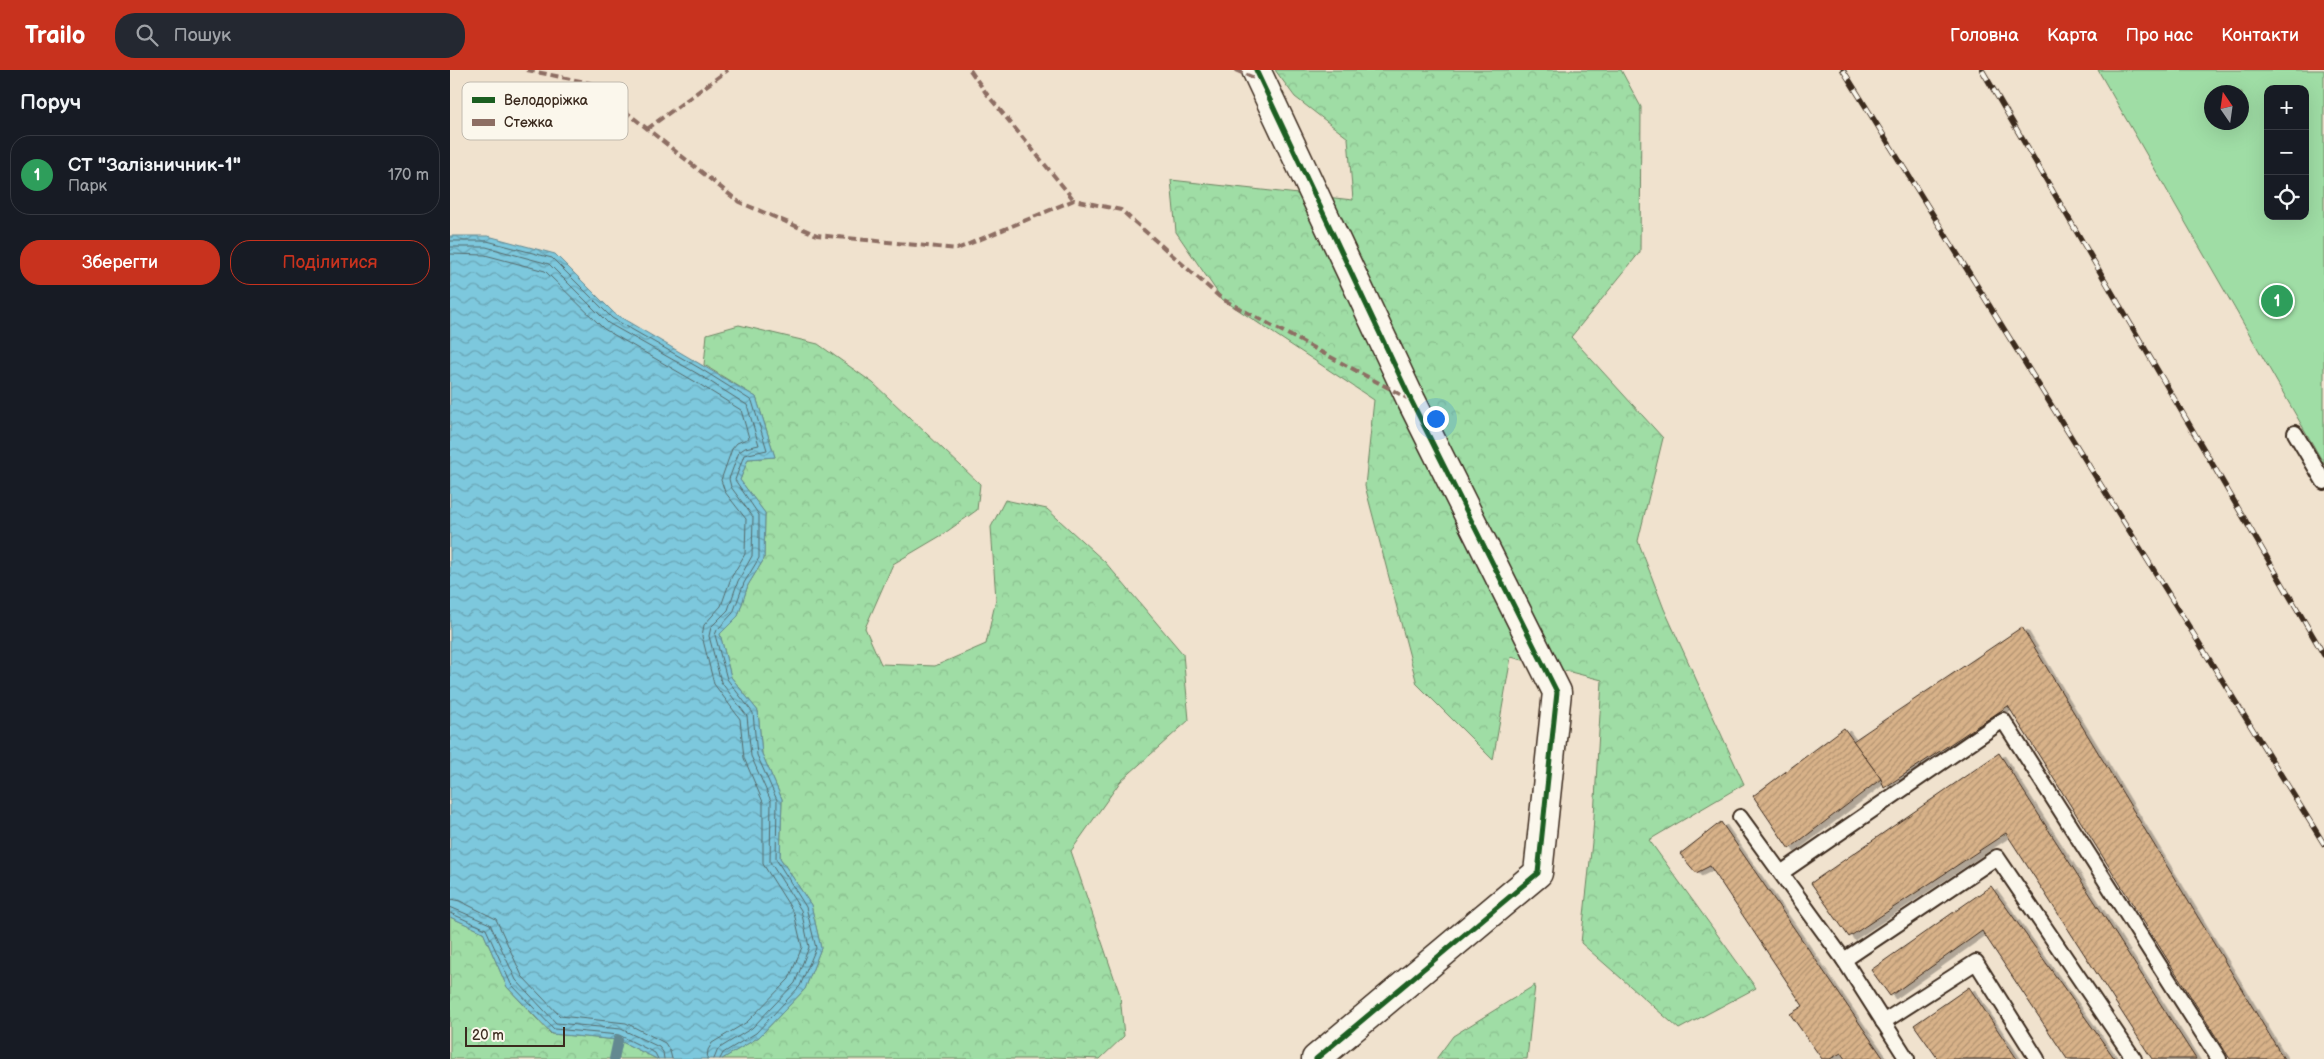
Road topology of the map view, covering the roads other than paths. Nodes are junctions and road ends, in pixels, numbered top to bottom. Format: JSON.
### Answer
{"nodes":[{"id":1,"x":1256,"y":70,"type":"edge"},
{"id":2,"x":2295,"y":433,"type":"dead end"},
{"id":3,"x":2324,"y":482,"type":"edge"},
{"id":4,"x":1740,"y":817,"type":"dead end"},
{"id":5,"x":1781,"y":873,"type":"junction"},
{"id":6,"x":1844,"y":960,"type":"junction"},
{"id":7,"x":1883,"y":1022,"type":"junction"},
{"id":8,"x":1316,"y":1059,"type":"edge"},
{"id":9,"x":1907,"y":1059,"type":"edge"},
{"id":10,"x":2037,"y":1059,"type":"edge"},
{"id":11,"x":2134,"y":1059,"type":"edge"},
{"id":12,"x":2219,"y":1059,"type":"edge"}],
"edges":[{"from":1,"to":8,"type":"street"},
{"from":2,"to":3,"type":"lane"},
{"from":4,"to":5,"type":"lane"},
{"from":5,"to":6,"type":"lane"},
{"from":5,"to":12,"type":"lane"},
{"from":6,"to":7,"type":"lane"},
{"from":6,"to":11,"type":"lane"},
{"from":7,"to":9,"type":"lane"},
{"from":7,"to":10,"type":"lane"}]}
